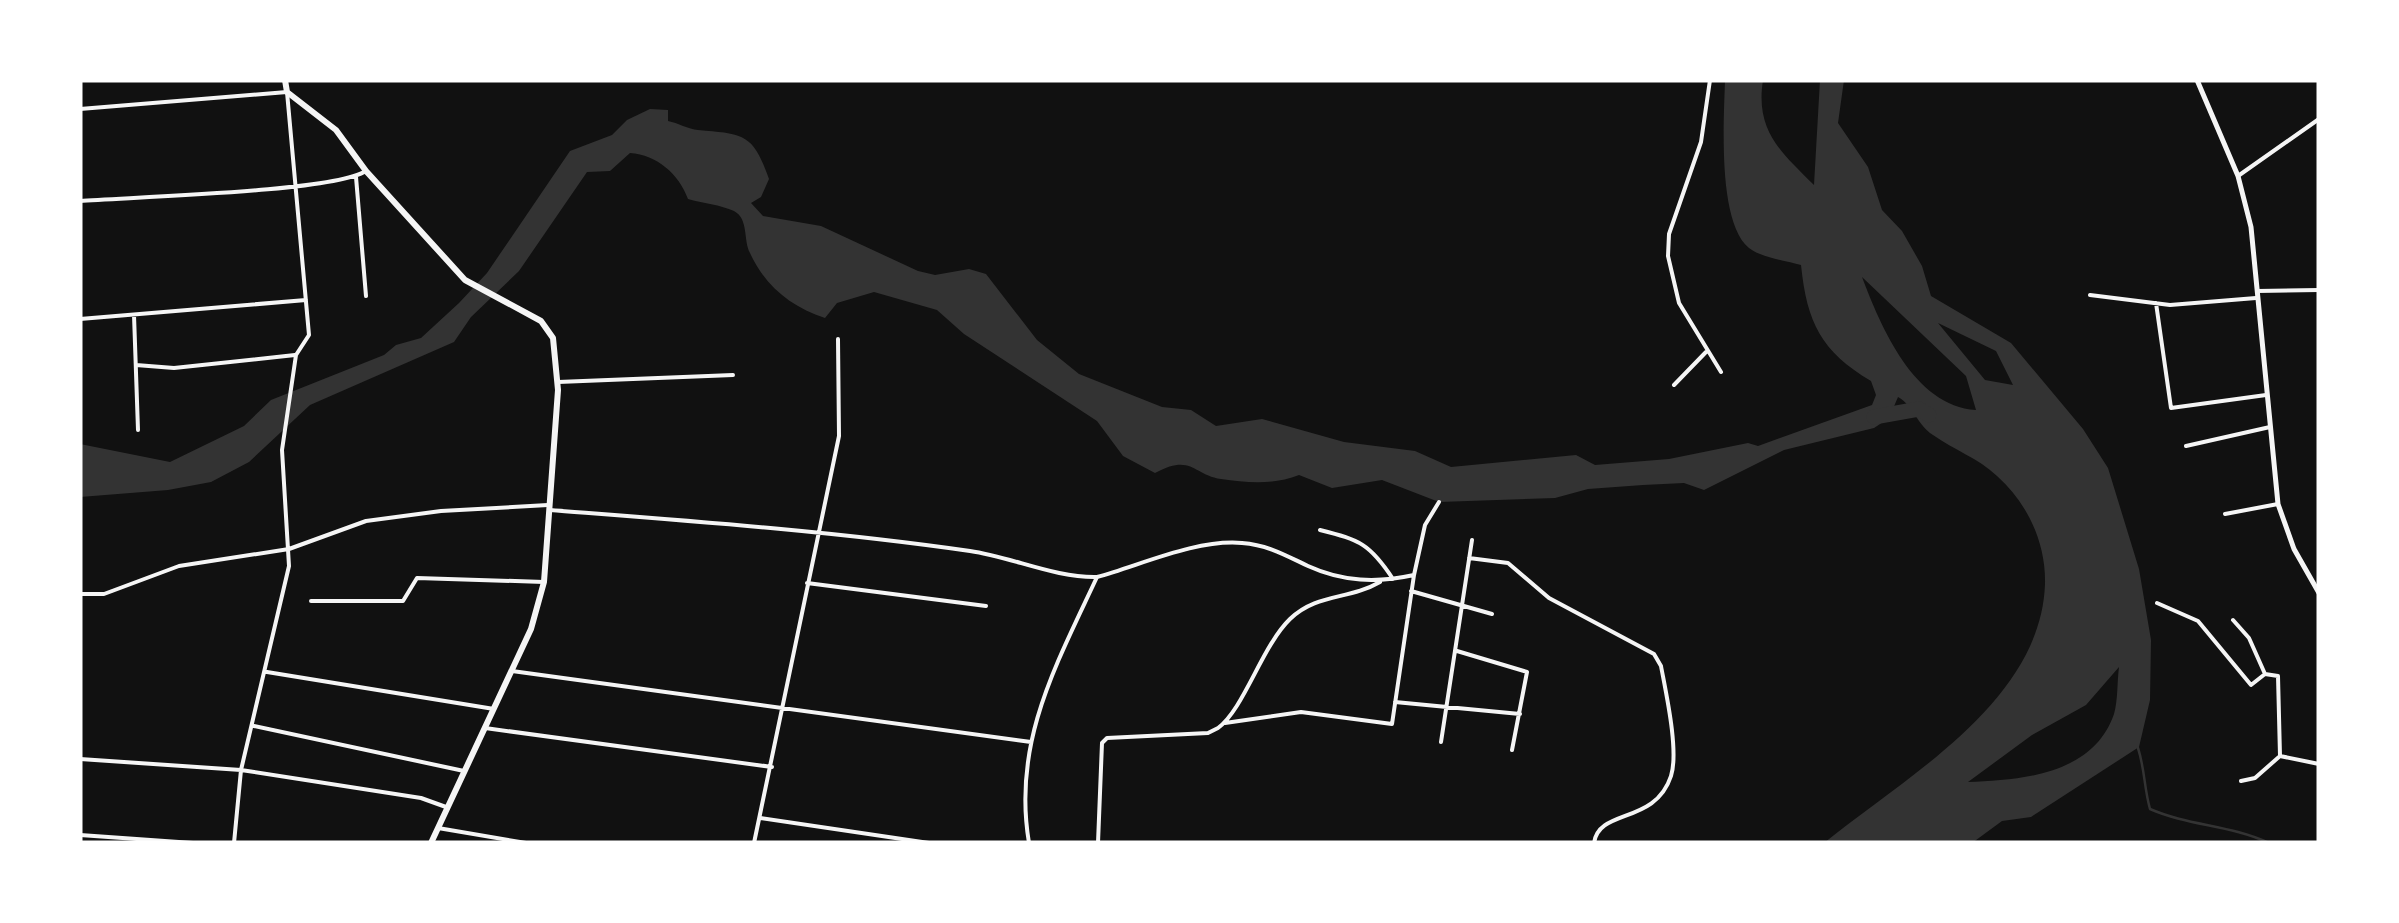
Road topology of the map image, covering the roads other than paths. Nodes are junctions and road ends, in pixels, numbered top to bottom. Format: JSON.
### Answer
{"nodes":[{"id":1,"x":285,"y":80,"type":"edge"},
{"id":2,"x":1710,"y":80,"type":"edge"},
{"id":3,"x":2197,"y":80,"type":"edge"},
{"id":4,"x":287,"y":92,"type":"junction"},
{"id":5,"x":80,"y":109,"type":"edge"},
{"id":6,"x":2319,"y":119,"type":"edge"},
{"id":7,"x":366,"y":170,"type":"junction"},
{"id":8,"x":2238,"y":176,"type":"junction"},
{"id":9,"x":356,"y":178,"type":"junction"},
{"id":10,"x":295,"y":184,"type":"junction"},
{"id":11,"x":80,"y":201,"type":"edge"},
{"id":12,"x":2319,"y":290,"type":"edge"},
{"id":13,"x":2257,"y":294,"type":"junction"},
{"id":14,"x":2090,"y":295,"type":"dead end"},
{"id":15,"x":366,"y":296,"type":"dead end"},
{"id":16,"x":306,"y":300,"type":"junction"},
{"id":17,"x":2156,"y":304,"type":"junction"},
{"id":18,"x":134,"y":315,"type":"junction"},
{"id":19,"x":80,"y":319,"type":"edge"},
{"id":20,"x":838,"y":339,"type":"dead end"},
{"id":21,"x":1706,"y":352,"type":"junction"},
{"id":22,"x":296,"y":355,"type":"junction"},
{"id":23,"x":136,"y":365,"type":"junction"},
{"id":24,"x":1720,"y":372,"type":"dead end"},
{"id":25,"x":733,"y":375,"type":"dead end"},
{"id":26,"x":558,"y":382,"type":"junction"},
{"id":27,"x":1674,"y":385,"type":"dead end"},
{"id":28,"x":2266,"y":395,"type":"junction"},
{"id":29,"x":2270,"y":427,"type":"junction"},
{"id":30,"x":138,"y":430,"type":"dead end"},
{"id":31,"x":2186,"y":446,"type":"dead end"},
{"id":32,"x":1439,"y":502,"type":"dead end"},
{"id":33,"x":2278,"y":504,"type":"junction"},
{"id":34,"x":551,"y":507,"type":"junction"},
{"id":35,"x":2225,"y":514,"type":"dead end"},
{"id":36,"x":1320,"y":530,"type":"dead end"},
{"id":37,"x":816,"y":531,"type":"junction"},
{"id":38,"x":1472,"y":540,"type":"dead end"},
{"id":39,"x":289,"y":548,"type":"junction"},
{"id":40,"x":1470,"y":558,"type":"junction"},
{"id":41,"x":1414,"y":575,"type":"junction"},
{"id":42,"x":1097,"y":577,"type":"junction"},
{"id":43,"x":1393,"y":579,"type":"junction"},
{"id":44,"x":544,"y":582,"type":"junction"},
{"id":45,"x":1380,"y":582,"type":"junction"},
{"id":46,"x":806,"y":583,"type":"junction"},
{"id":47,"x":1411,"y":592,"type":"junction"},
{"id":48,"x":2319,"y":592,"type":"edge"},
{"id":49,"x":80,"y":594,"type":"edge"},
{"id":50,"x":311,"y":601,"type":"dead end"},
{"id":51,"x":2157,"y":603,"type":"dead end"},
{"id":52,"x":1463,"y":604,"type":"junction"},
{"id":53,"x":986,"y":606,"type":"dead end"},
{"id":54,"x":1492,"y":614,"type":"dead end"},
{"id":55,"x":2234,"y":620,"type":"dead end"},
{"id":56,"x":1457,"y":651,"type":"junction"},
{"id":57,"x":512,"y":671,"type":"junction"},
{"id":58,"x":266,"y":672,"type":"junction"},
{"id":59,"x":2265,"y":674,"type":"junction"},
{"id":60,"x":1395,"y":702,"type":"junction"},
{"id":61,"x":784,"y":705,"type":"junction"},
{"id":62,"x":1447,"y":708,"type":"junction"},
{"id":63,"x":494,"y":709,"type":"junction"},
{"id":64,"x":1520,"y":714,"type":"junction"},
{"id":65,"x":1224,"y":724,"type":"junction"},
{"id":66,"x":252,"y":726,"type":"junction"},
{"id":67,"x":485,"y":728,"type":"junction"},
{"id":68,"x":1031,"y":742,"type":"junction"},
{"id":69,"x":1441,"y":742,"type":"dead end"},
{"id":70,"x":1512,"y":750,"type":"dead end"},
{"id":71,"x":2280,"y":756,"type":"junction"},
{"id":72,"x":80,"y":758,"type":"edge"},
{"id":73,"x":2319,"y":764,"type":"edge"},
{"id":74,"x":772,"y":767,"type":"junction"},
{"id":75,"x":241,"y":770,"type":"junction"},
{"id":76,"x":464,"y":770,"type":"junction"},
{"id":77,"x":2240,"y":781,"type":"dead end"},
{"id":78,"x":446,"y":807,"type":"junction"},
{"id":79,"x":760,"y":818,"type":"junction"},
{"id":80,"x":438,"y":828,"type":"junction"},
{"id":81,"x":80,"y":834,"type":"edge"},
{"id":82,"x":193,"y":843,"type":"edge"},
{"id":83,"x":234,"y":843,"type":"edge"},
{"id":84,"x":432,"y":843,"type":"edge"},
{"id":85,"x":526,"y":843,"type":"edge"},
{"id":86,"x":754,"y":843,"type":"edge"},
{"id":87,"x":929,"y":843,"type":"edge"},
{"id":88,"x":1030,"y":843,"type":"edge"},
{"id":89,"x":1098,"y":843,"type":"edge"},
{"id":90,"x":1594,"y":843,"type":"edge"}],
"edges":[{"from":1,"to":4,"type":"highway"},
{"from":2,"to":21,"type":"street"},
{"from":3,"to":8,"type":"street"},
{"from":4,"to":5,"type":"street"},
{"from":4,"to":7,"type":"highway"},
{"from":4,"to":10,"type":"street"},
{"from":6,"to":8,"type":"street"},
{"from":7,"to":9,"type":"street"},
{"from":7,"to":26,"type":"highway"},
{"from":8,"to":13,"type":"street"},
{"from":9,"to":10,"type":"street"},
{"from":9,"to":15,"type":"street"},
{"from":10,"to":11,"type":"street"},
{"from":10,"to":16,"type":"street"},
{"from":12,"to":13,"type":"street"},
{"from":13,"to":17,"type":"street"},
{"from":13,"to":28,"type":"street"},
{"from":14,"to":17,"type":"street"},
{"from":16,"to":18,"type":"street"},
{"from":16,"to":22,"type":"street"},
{"from":17,"to":28,"type":"street"},
{"from":18,"to":19,"type":"street"},
{"from":18,"to":23,"type":"street"},
{"from":20,"to":37,"type":"street"},
{"from":21,"to":24,"type":"street"},
{"from":21,"to":27,"type":"street"},
{"from":22,"to":23,"type":"street"},
{"from":22,"to":39,"type":"street"},
{"from":23,"to":30,"type":"street"},
{"from":25,"to":26,"type":"street"},
{"from":26,"to":34,"type":"highway"},
{"from":28,"to":29,"type":"street"},
{"from":29,"to":31,"type":"street"},
{"from":29,"to":33,"type":"street"},
{"from":32,"to":41,"type":"street"},
{"from":33,"to":35,"type":"street"},
{"from":33,"to":48,"type":"street"},
{"from":34,"to":37,"type":"street"},
{"from":34,"to":39,"type":"street"},
{"from":34,"to":44,"type":"highway"},
{"from":36,"to":43,"type":"street"},
{"from":37,"to":42,"type":"street"},
{"from":37,"to":46,"type":"street"},
{"from":38,"to":40,"type":"street"},
{"from":39,"to":49,"type":"street"},
{"from":39,"to":58,"type":"street"},
{"from":40,"to":52,"type":"street"},
{"from":40,"to":90,"type":"street"},
{"from":41,"to":43,"type":"street"},
{"from":41,"to":47,"type":"street"},
{"from":42,"to":45,"type":"street"},
{"from":42,"to":68,"type":"street"},
{"from":43,"to":45,"type":"street"},
{"from":44,"to":50,"type":"street"},
{"from":44,"to":57,"type":"highway"},
{"from":45,"to":65,"type":"street"},
{"from":46,"to":53,"type":"street"},
{"from":46,"to":61,"type":"street"},
{"from":47,"to":52,"type":"street"},
{"from":47,"to":60,"type":"street"},
{"from":51,"to":59,"type":"street"},
{"from":52,"to":54,"type":"street"},
{"from":52,"to":56,"type":"street"},
{"from":55,"to":59,"type":"street"},
{"from":56,"to":62,"type":"street"},
{"from":56,"to":64,"type":"street"},
{"from":57,"to":61,"type":"street"},
{"from":57,"to":63,"type":"highway"},
{"from":58,"to":63,"type":"street"},
{"from":58,"to":66,"type":"street"},
{"from":59,"to":71,"type":"street"},
{"from":60,"to":62,"type":"street"},
{"from":60,"to":65,"type":"street"},
{"from":61,"to":68,"type":"street"},
{"from":61,"to":74,"type":"street"},
{"from":62,"to":64,"type":"street"},
{"from":62,"to":69,"type":"street"},
{"from":63,"to":67,"type":"highway"},
{"from":64,"to":70,"type":"street"},
{"from":65,"to":89,"type":"street"},
{"from":66,"to":75,"type":"street"},
{"from":66,"to":76,"type":"street"},
{"from":67,"to":74,"type":"street"},
{"from":67,"to":76,"type":"highway"},
{"from":68,"to":88,"type":"street"},
{"from":71,"to":73,"type":"street"},
{"from":71,"to":77,"type":"street"},
{"from":72,"to":75,"type":"street"},
{"from":74,"to":79,"type":"street"},
{"from":75,"to":78,"type":"street"},
{"from":75,"to":83,"type":"street"},
{"from":76,"to":78,"type":"highway"},
{"from":78,"to":80,"type":"highway"},
{"from":79,"to":86,"type":"street"},
{"from":79,"to":87,"type":"street"},
{"from":80,"to":84,"type":"highway"},
{"from":80,"to":85,"type":"street"},
{"from":81,"to":82,"type":"street"}]}
